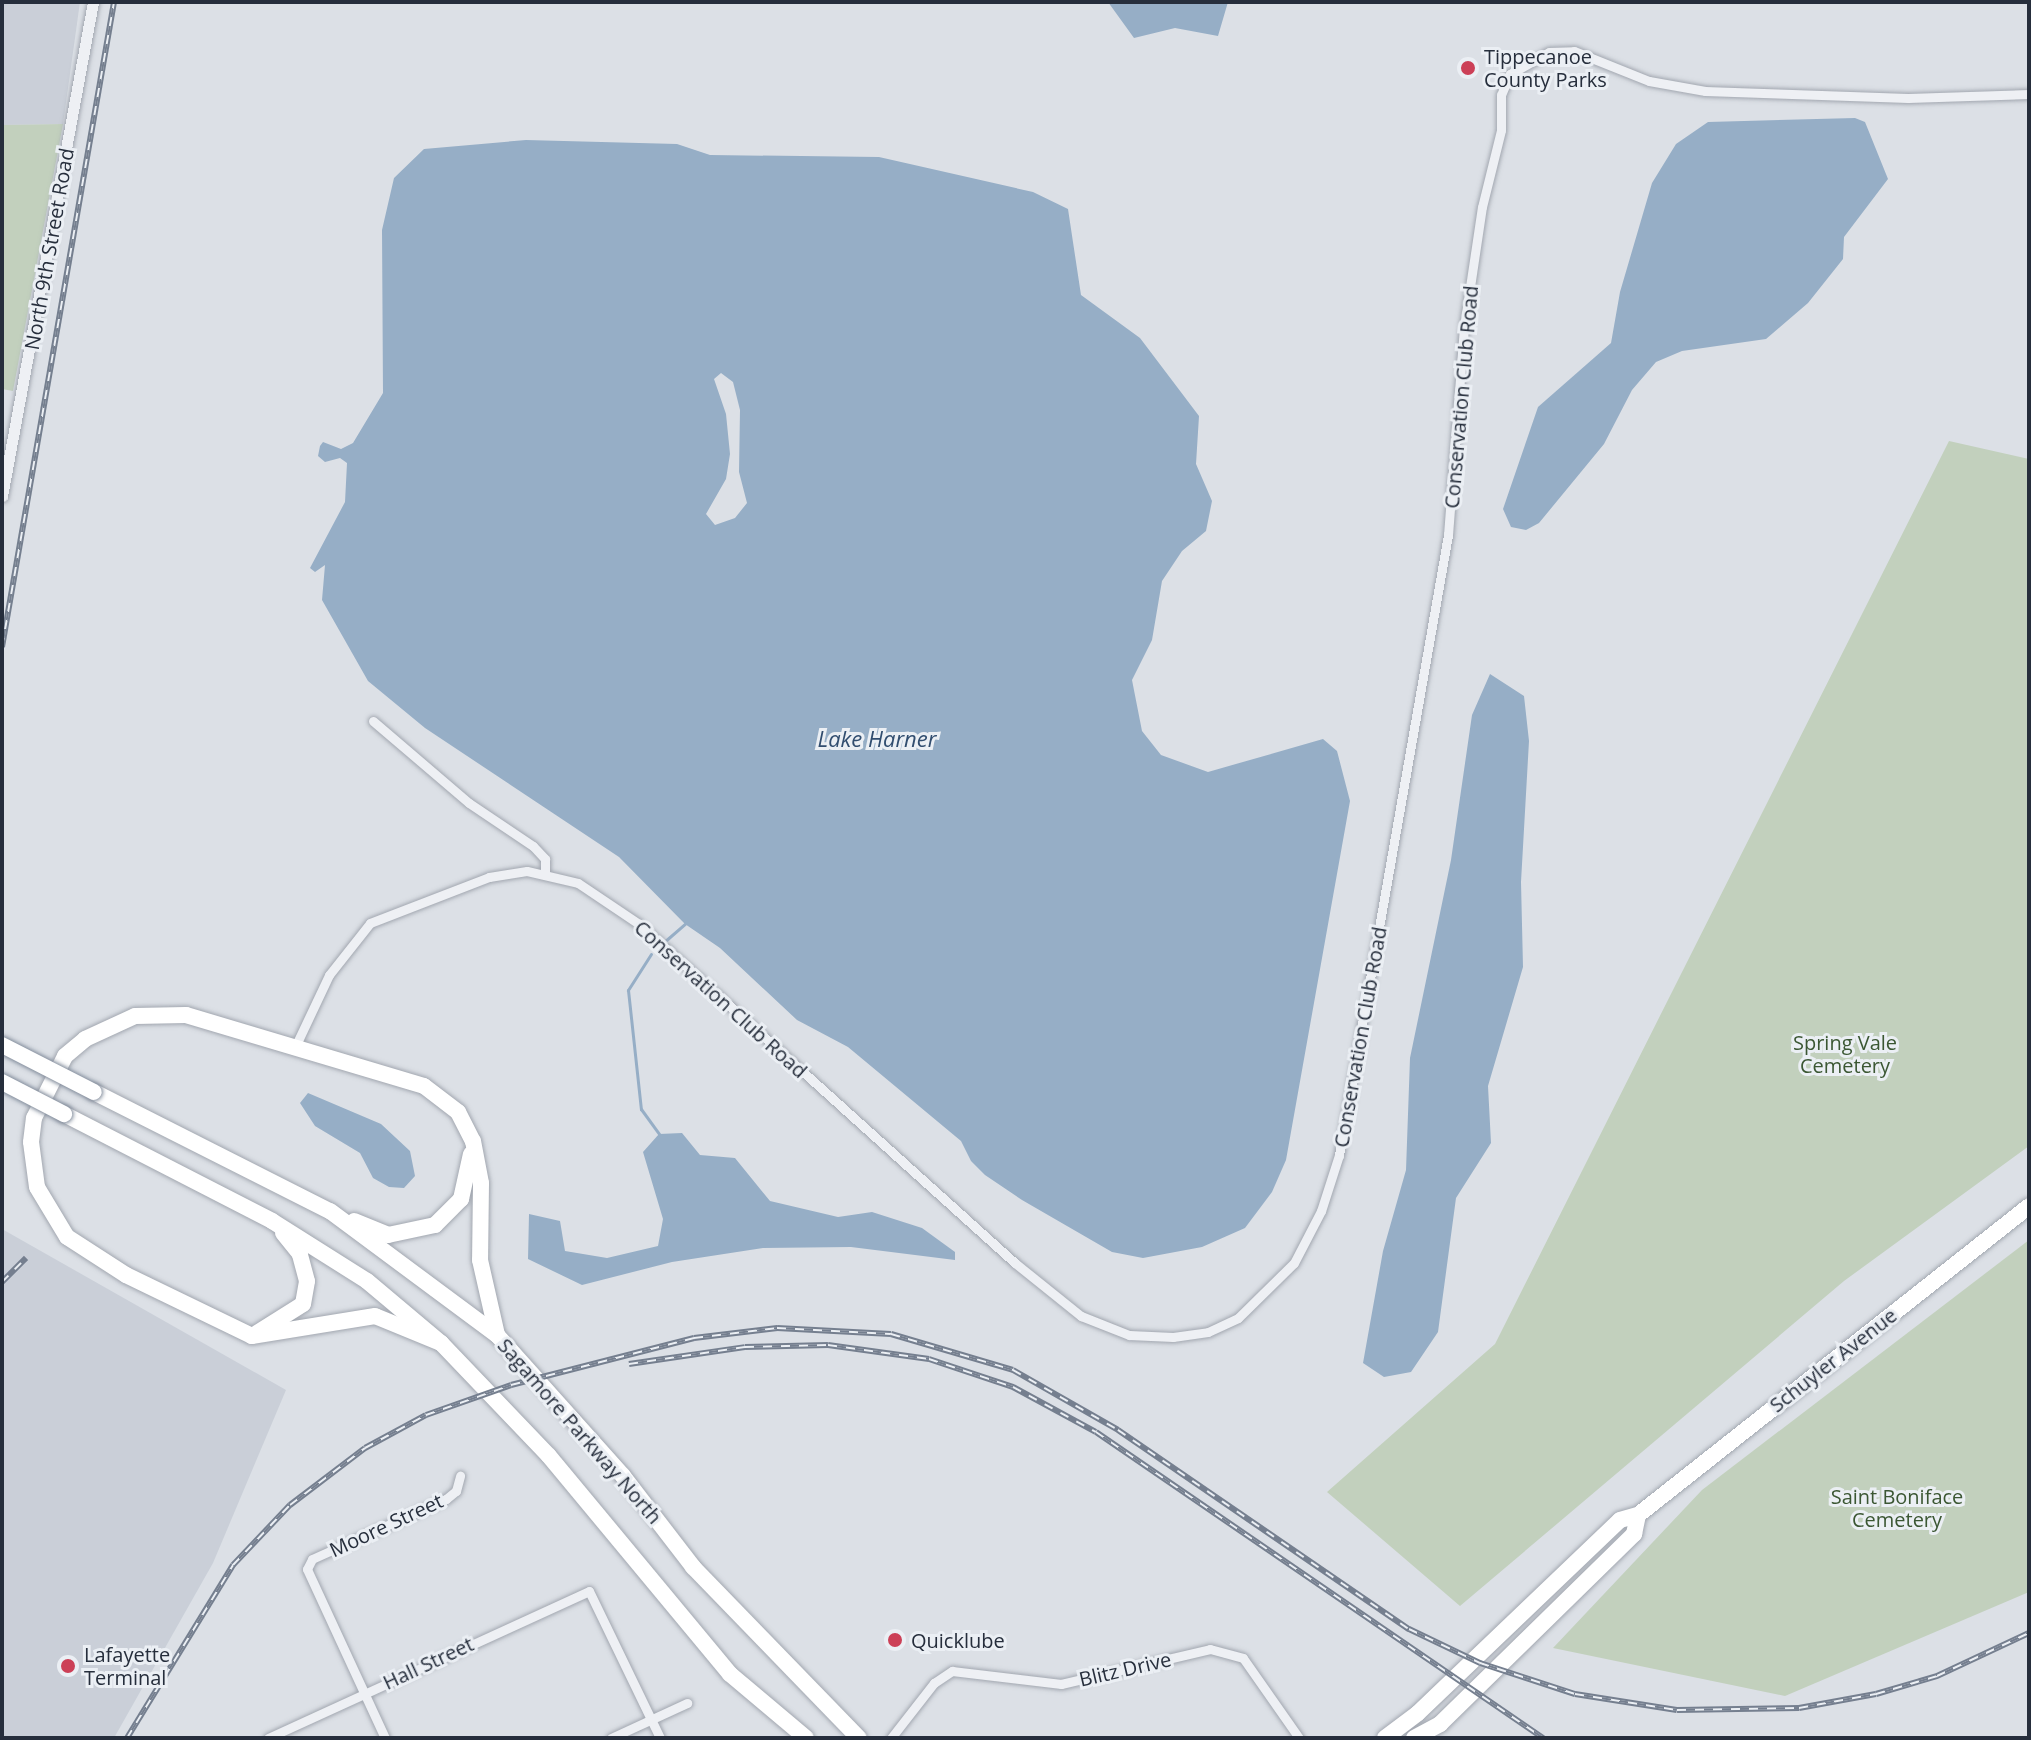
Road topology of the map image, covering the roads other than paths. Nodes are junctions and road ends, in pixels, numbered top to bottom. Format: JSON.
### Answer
{"nodes":[{"id":1,"x":93,"y":2,"type":"edge"},
{"id":2,"x":2029,"y":94,"type":"edge"},
{"id":3,"x":2,"y":496,"type":"edge"},
{"id":4,"x":373,"y":721,"type":"dead end"},
{"id":5,"x":545,"y":875,"type":"junction"},
{"id":6,"x":2,"y":1045,"type":"edge"},
{"id":7,"x":295,"y":1047,"type":"junction"},
{"id":8,"x":2,"y":1082,"type":"edge"},
{"id":9,"x":473,"y":1141,"type":"junction"},
{"id":10,"x":2029,"y":1206,"type":"edge"},
{"id":11,"x":330,"y":1211,"type":"junction"},
{"id":12,"x":272,"y":1221,"type":"junction"},
{"id":13,"x":497,"y":1335,"type":"junction"},
{"id":14,"x":252,"y":1336,"type":"junction"},
{"id":15,"x":441,"y":1343,"type":"junction"},
{"id":16,"x":460,"y":1476,"type":"dead end"},
{"id":17,"x":1638,"y":1515,"type":"junction"},
{"id":18,"x":363,"y":1693,"type":"junction"},
{"id":19,"x":687,"y":1703,"type":"dead end"},
{"id":20,"x":651,"y":1720,"type":"junction"},
{"id":21,"x":268,"y":1738,"type":"edge"},
{"id":22,"x":385,"y":1738,"type":"edge"},
{"id":23,"x":611,"y":1738,"type":"edge"},
{"id":24,"x":660,"y":1738,"type":"edge"},
{"id":25,"x":806,"y":1738,"type":"edge"},
{"id":26,"x":859,"y":1738,"type":"edge"},
{"id":27,"x":891,"y":1738,"type":"edge"},
{"id":28,"x":1299,"y":1738,"type":"edge"},
{"id":29,"x":1385,"y":1738,"type":"edge"},
{"id":30,"x":1414,"y":1738,"type":"edge"}],
"edges":[{"from":1,"to":3,"type":"street","name":"North 9th Street Road"},
{"from":2,"to":5,"type":"street","name":"Conservation Club Road"},
{"from":4,"to":5,"type":"street"},
{"from":5,"to":7,"type":"street","name":"Conservation Club Road"},
{"from":6,"to":11,"type":"highway","name":"Sagamore Parkway North","bridge":true},
{"from":7,"to":9,"type":"highway"},
{"from":7,"to":14,"type":"highway"},
{"from":8,"to":12,"type":"highway","name":"Sagamore Parkway North","bridge":true},
{"from":9,"to":11,"type":"highway"},
{"from":9,"to":13,"type":"highway"},
{"from":10,"to":17,"type":"highway","name":"Schuyler Avenue"},
{"from":11,"to":13,"type":"highway","name":"Sagamore Parkway North"},
{"from":12,"to":14,"type":"highway"},
{"from":12,"to":15,"type":"highway","name":"Sagamore Parkway North"},
{"from":13,"to":26,"type":"highway","name":"Sagamore Parkway North"},
{"from":14,"to":15,"type":"highway"},
{"from":15,"to":25,"type":"highway","name":"Sagamore Parkway North"},
{"from":16,"to":18,"type":"street","name":"Moore Street"},
{"from":17,"to":29,"type":"highway","name":"Schuyler Avenue"},
{"from":17,"to":30,"type":"highway","name":"Schuyler Avenue"},
{"from":18,"to":20,"type":"street","name":"Hall Street"},
{"from":18,"to":21,"type":"street","name":"Hall Street"},
{"from":18,"to":22,"type":"street"},
{"from":19,"to":20,"type":"street"},
{"from":20,"to":23,"type":"street"},
{"from":20,"to":24,"type":"street"},
{"from":27,"to":28,"type":"street","name":"Blitz Drive"}]}
